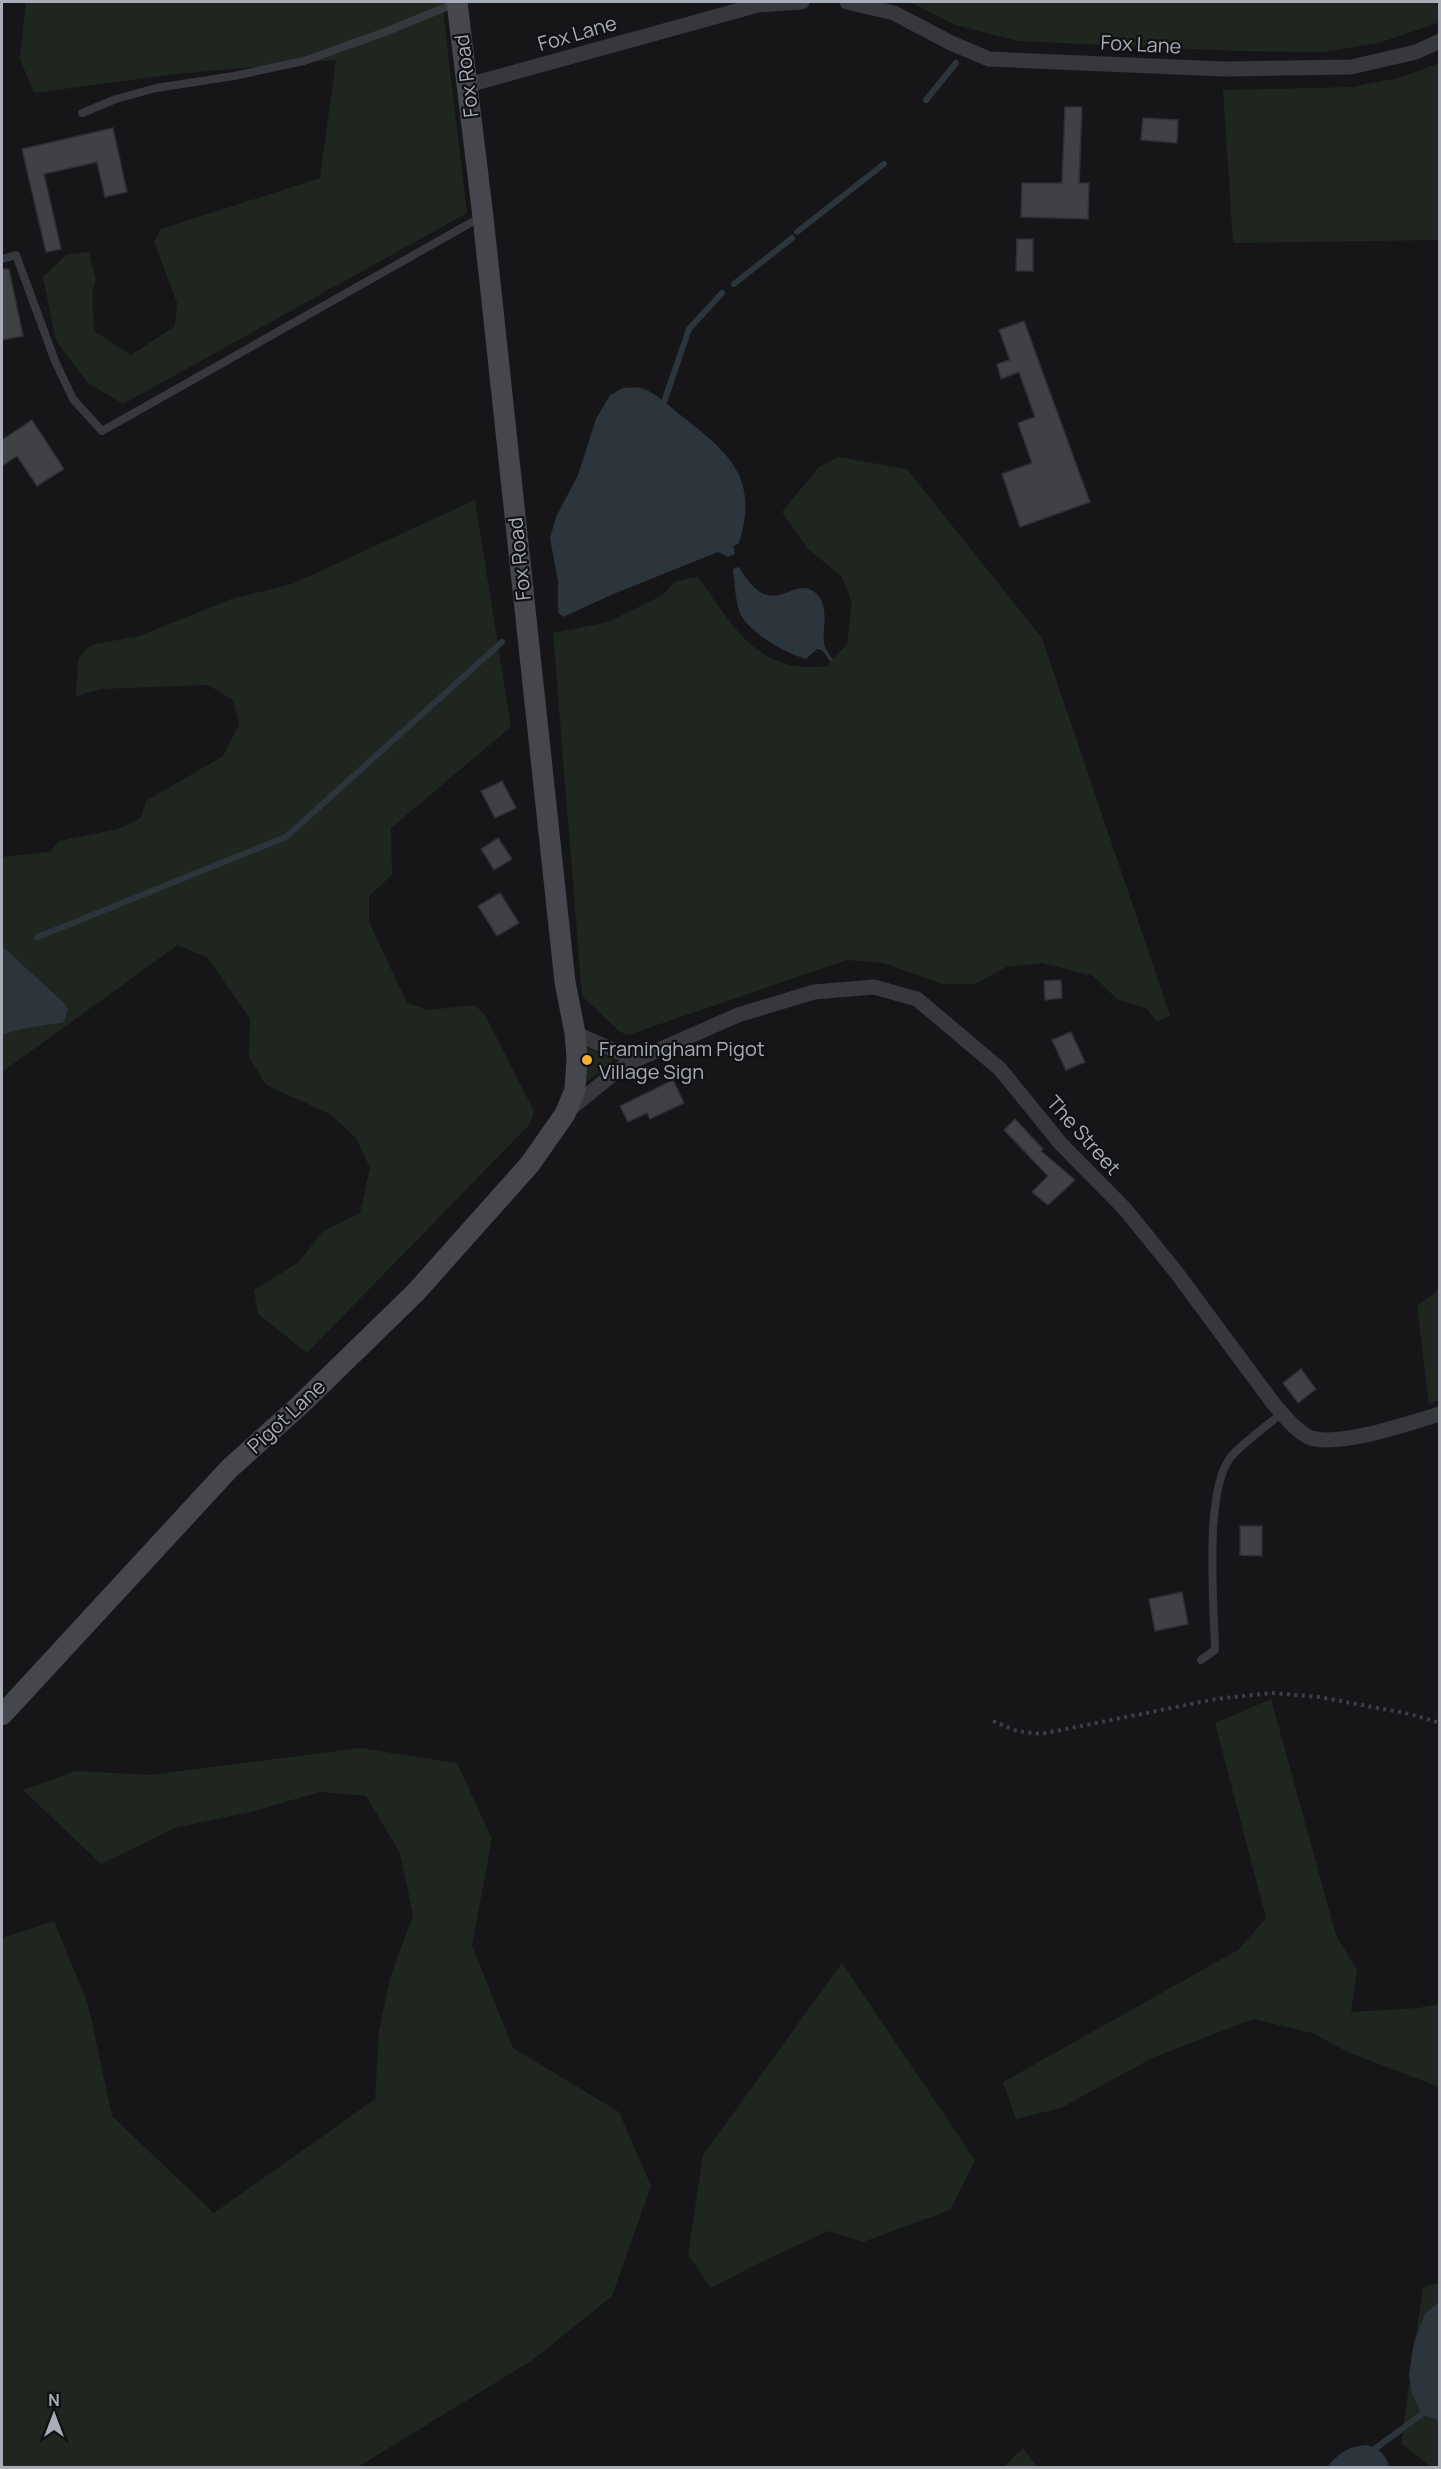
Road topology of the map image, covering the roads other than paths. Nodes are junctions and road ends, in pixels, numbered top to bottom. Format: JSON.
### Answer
{"nodes":[{"id":1,"x":457,"y":2,"type":"edge"},
{"id":2,"x":802,"y":2,"type":"edge"},
{"id":3,"x":848,"y":2,"type":"edge"},
{"id":4,"x":1440,"y":41,"type":"edge"},
{"id":5,"x":468,"y":85,"type":"junction"},
{"id":6,"x":82,"y":112,"type":"dead end"},
{"id":7,"x":483,"y":217,"type":"junction"},
{"id":8,"x":2,"y":259,"type":"edge"},
{"id":9,"x":575,"y":1033,"type":"junction"},
{"id":10,"x":636,"y":1060,"type":"junction"},
{"id":11,"x":565,"y":1114,"type":"junction"},
{"id":12,"x":1282,"y":1413,"type":"junction"},
{"id":13,"x":1438,"y":1416,"type":"edge"},
{"id":14,"x":1201,"y":1660,"type":"dead end"},
{"id":15,"x":2,"y":1715,"type":"edge"}],
"edges":[{"from":1,"to":5,"type":"street","name":"Fox Road"},
{"from":1,"to":6,"type":"lane"},
{"from":2,"to":5,"type":"street","name":"Fox Lane"},
{"from":3,"to":4,"type":"street","name":"Fox Lane"},
{"from":5,"to":7,"type":"street","name":"Fox Road"},
{"from":7,"to":8,"type":"lane"},
{"from":7,"to":9,"type":"street","name":"Fox Road"},
{"from":9,"to":10,"type":"street"},
{"from":9,"to":11,"type":"street","name":"Fox Road"},
{"from":10,"to":11,"type":"street","name":"The Street"},
{"from":10,"to":12,"type":"street","name":"The Street"},
{"from":11,"to":15,"type":"street","name":"Pigot Lane"},
{"from":12,"to":13,"type":"street","name":"The Street"},
{"from":12,"to":14,"type":"lane"}]}
